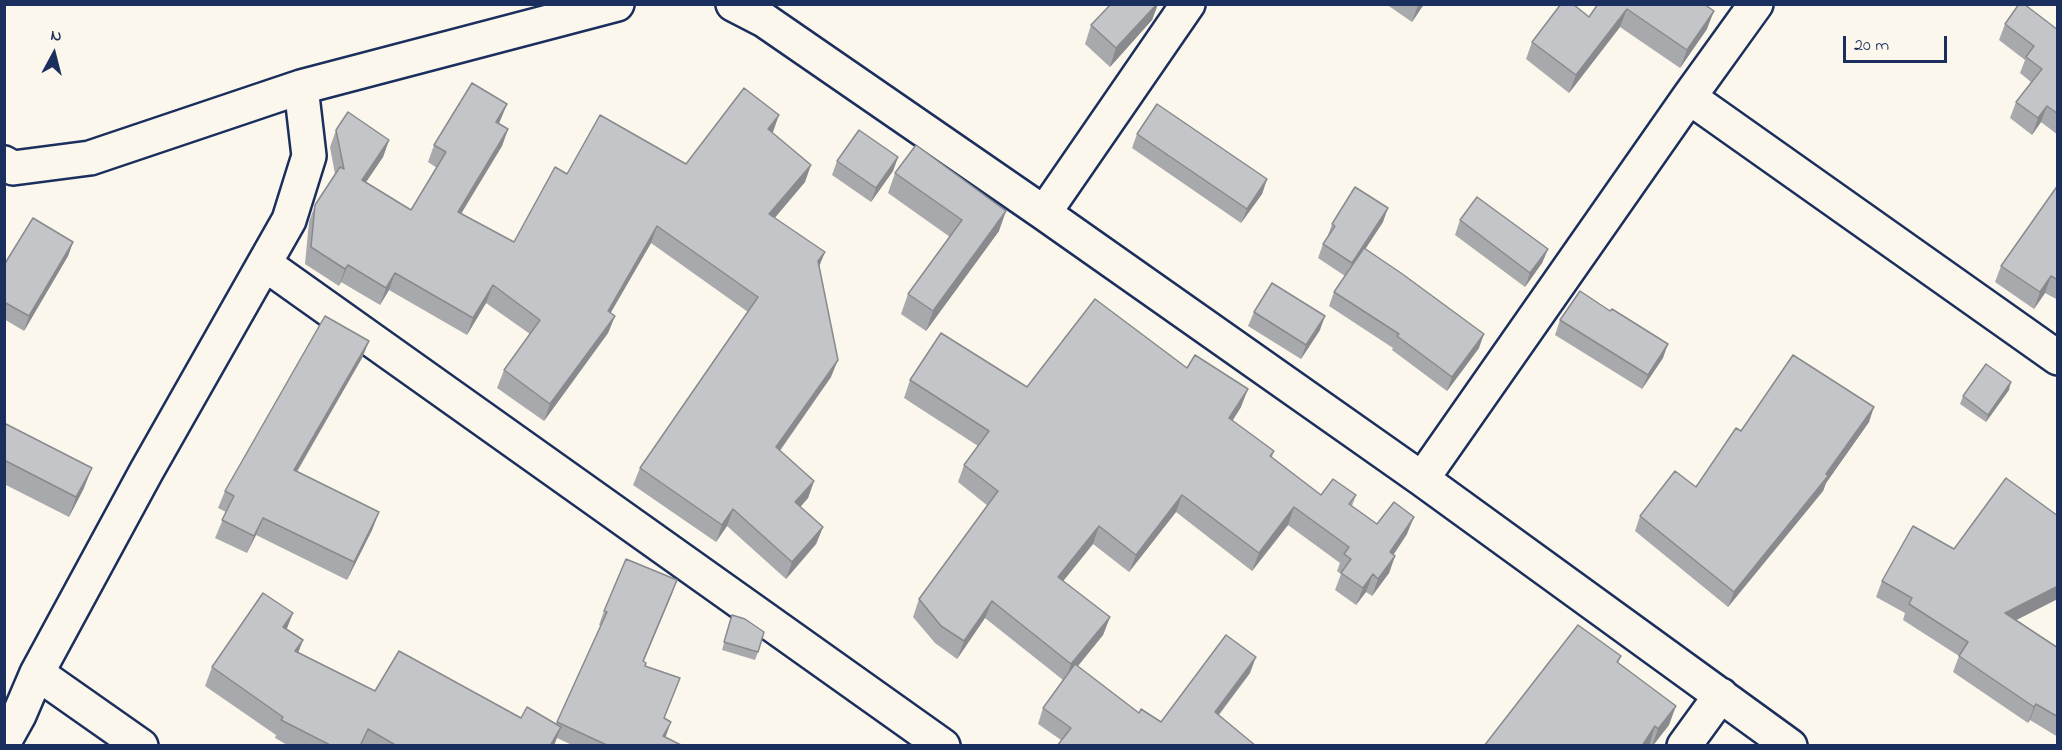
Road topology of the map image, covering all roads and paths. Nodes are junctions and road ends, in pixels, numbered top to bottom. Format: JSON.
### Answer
{"nodes":[{"id":1,"x":617,"y":4,"type":"edge"},
{"id":2,"x":733,"y":4,"type":"edge"},
{"id":3,"x":1188,"y":4,"type":"edge"},
{"id":4,"x":1756,"y":4,"type":"edge"},
{"id":5,"x":301,"y":87,"type":"junction"},
{"id":6,"x":1689,"y":97,"type":"junction"},
{"id":7,"x":4,"y":163,"type":"edge"},
{"id":8,"x":1044,"y":213,"type":"junction"},
{"id":9,"x":265,"y":264,"type":"junction"},
{"id":10,"x":2058,"y":358,"type":"edge"},
{"id":11,"x":1422,"y":479,"type":"junction"},
{"id":12,"x":37,"y":673,"type":"junction"},
{"id":13,"x":1720,"y":694,"type":"junction"},
{"id":14,"x":4,"y":742,"type":"edge"},
{"id":15,"x":141,"y":746,"type":"edge"},
{"id":16,"x":943,"y":746,"type":"edge"},
{"id":17,"x":1684,"y":746,"type":"edge"},
{"id":18,"x":1791,"y":746,"type":"edge"}],
"edges":[{"from":1,"to":5,"type":"street"},
{"from":2,"to":8,"type":"street"},
{"from":3,"to":8,"type":"street"},
{"from":4,"to":6,"type":"street"},
{"from":5,"to":7,"type":"street"},
{"from":5,"to":9,"type":"street"},
{"from":6,"to":10,"type":"street"},
{"from":6,"to":11,"type":"street"},
{"from":8,"to":11,"type":"street"},
{"from":9,"to":12,"type":"street"},
{"from":9,"to":16,"type":"street"},
{"from":11,"to":13,"type":"street"},
{"from":12,"to":14,"type":"street"},
{"from":12,"to":15,"type":"street"},
{"from":13,"to":17,"type":"street"},
{"from":13,"to":18,"type":"street"}]}
